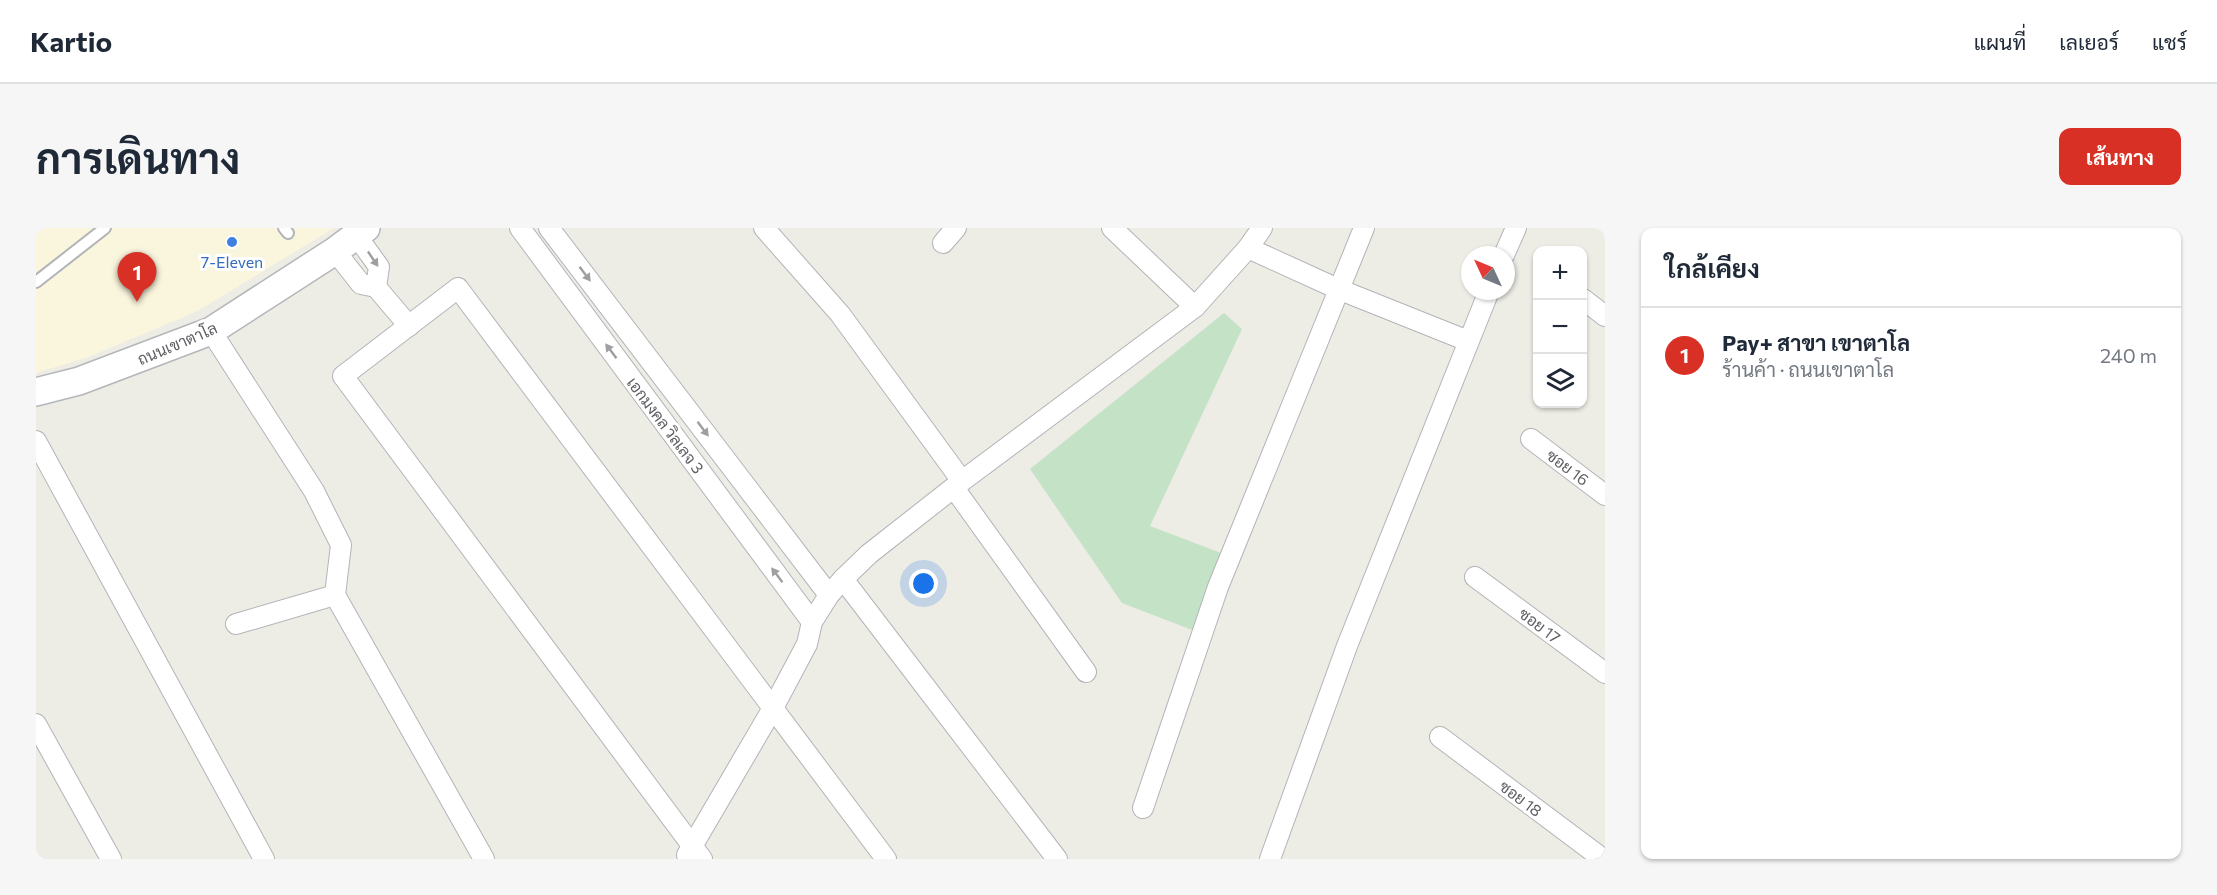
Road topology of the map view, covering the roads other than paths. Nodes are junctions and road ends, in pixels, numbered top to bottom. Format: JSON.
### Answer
{"nodes":[{"id":1,"x":105,"y":228,"type":"edge"},
{"id":2,"x":520,"y":228,"type":"edge"},
{"id":3,"x":549,"y":228,"type":"edge"},
{"id":4,"x":764,"y":228,"type":"edge"},
{"id":5,"x":956,"y":228,"type":"edge"},
{"id":6,"x":1262,"y":228,"type":"edge"},
{"id":7,"x":1364,"y":228,"type":"edge"},
{"id":8,"x":1516,"y":228,"type":"edge"},
{"id":9,"x":1125,"y":232,"type":"edge"},
{"id":10,"x":352,"y":238,"type":"edge"},
{"id":11,"x":943,"y":243,"type":"dead end"},
{"id":12,"x":1508,"y":246,"type":"edge"},
{"id":13,"x":1248,"y":248,"type":"junction"},
{"id":14,"x":36,"y":282,"type":"edge"},
{"id":15,"x":376,"y":287,"type":"junction"},
{"id":16,"x":1338,"y":289,"type":"junction"},
{"id":17,"x":1485,"y":300,"type":"edge"},
{"id":18,"x":1584,"y":300,"type":"edge"},
{"id":19,"x":1196,"y":307,"type":"junction"},
{"id":20,"x":1605,"y":316,"type":"edge"},
{"id":21,"x":409,"y":326,"type":"junction"},
{"id":22,"x":211,"y":331,"type":"junction"},
{"id":23,"x":1468,"y":341,"type":"junction"},
{"id":24,"x":36,"y":392,"type":"edge"},
{"id":25,"x":1531,"y":439,"type":"dead end"},
{"id":26,"x":36,"y":441,"type":"edge"},
{"id":27,"x":958,"y":485,"type":"junction"},
{"id":28,"x":1605,"y":495,"type":"edge"},
{"id":29,"x":1475,"y":576,"type":"dead end"},
{"id":30,"x":843,"y":579,"type":"junction"},
{"id":31,"x":334,"y":595,"type":"junction"},
{"id":32,"x":829,"y":595,"type":"junction"},
{"id":33,"x":812,"y":622,"type":"junction"},
{"id":34,"x":236,"y":624,"type":"dead end"},
{"id":35,"x":1086,"y":672,"type":"dead end"},
{"id":36,"x":1605,"y":673,"type":"edge"},
{"id":37,"x":773,"y":708,"type":"junction"},
{"id":38,"x":36,"y":724,"type":"edge"},
{"id":39,"x":1440,"y":737,"type":"dead end"},
{"id":40,"x":1143,"y":808,"type":"dead end"},
{"id":41,"x":693,"y":855,"type":"edge"},
{"id":42,"x":111,"y":859,"type":"edge"},
{"id":43,"x":264,"y":859,"type":"edge"},
{"id":44,"x":484,"y":859,"type":"edge"},
{"id":45,"x":886,"y":859,"type":"edge"},
{"id":46,"x":1057,"y":859,"type":"edge"},
{"id":47,"x":1270,"y":859,"type":"edge"},
{"id":48,"x":1603,"y":859,"type":"edge"}],
"edges":[{"from":1,"to":14,"type":"lane"},
{"from":33,"to":2,"type":"street","name":"เอกมงคล วิลเลจ 3","one_way":true},
{"from":3,"to":32,"type":"street","name":"เอกมงคล วิลเลจ 3","one_way":true},
{"from":4,"to":27,"type":"street"},
{"from":5,"to":11,"type":"street"},
{"from":6,"to":13,"type":"street"},
{"from":7,"to":16,"type":"street"},
{"from":8,"to":12,"type":"street"},
{"from":9,"to":19,"type":"street"},
{"from":10,"to":15,"type":"street","one_way":true},
{"from":10,"to":15,"type":"street"},
{"from":10,"to":22,"type":"street","name":"ถนนเขาตาโล"},
{"from":13,"to":16,"type":"street"},
{"from":13,"to":19,"type":"street"},
{"from":15,"to":21,"type":"street"},
{"from":16,"to":23,"type":"street"},
{"from":16,"to":40,"type":"street"},
{"from":17,"to":23,"type":"street"},
{"from":18,"to":20,"type":"street"},
{"from":19,"to":27,"type":"street"},
{"from":21,"to":37,"type":"street"},
{"from":21,"to":41,"type":"street"},
{"from":22,"to":24,"type":"street","name":"ถนนเขาตาโล"},
{"from":22,"to":31,"type":"street"},
{"from":23,"to":47,"type":"street"},
{"from":25,"to":28,"type":"street","name":"ซอย 16"},
{"from":26,"to":43,"type":"street"},
{"from":27,"to":30,"type":"street"},
{"from":27,"to":35,"type":"street"},
{"from":29,"to":36,"type":"street","name":"ซอย 17"},
{"from":30,"to":32,"type":"street"},
{"from":30,"to":46,"type":"street"},
{"from":31,"to":34,"type":"street"},
{"from":31,"to":44,"type":"street"},
{"from":32,"to":33,"type":"street"},
{"from":33,"to":37,"type":"street"},
{"from":37,"to":41,"type":"street"},
{"from":37,"to":45,"type":"street"},
{"from":38,"to":42,"type":"street"},
{"from":39,"to":48,"type":"street","name":"ซอย 18"}]}
